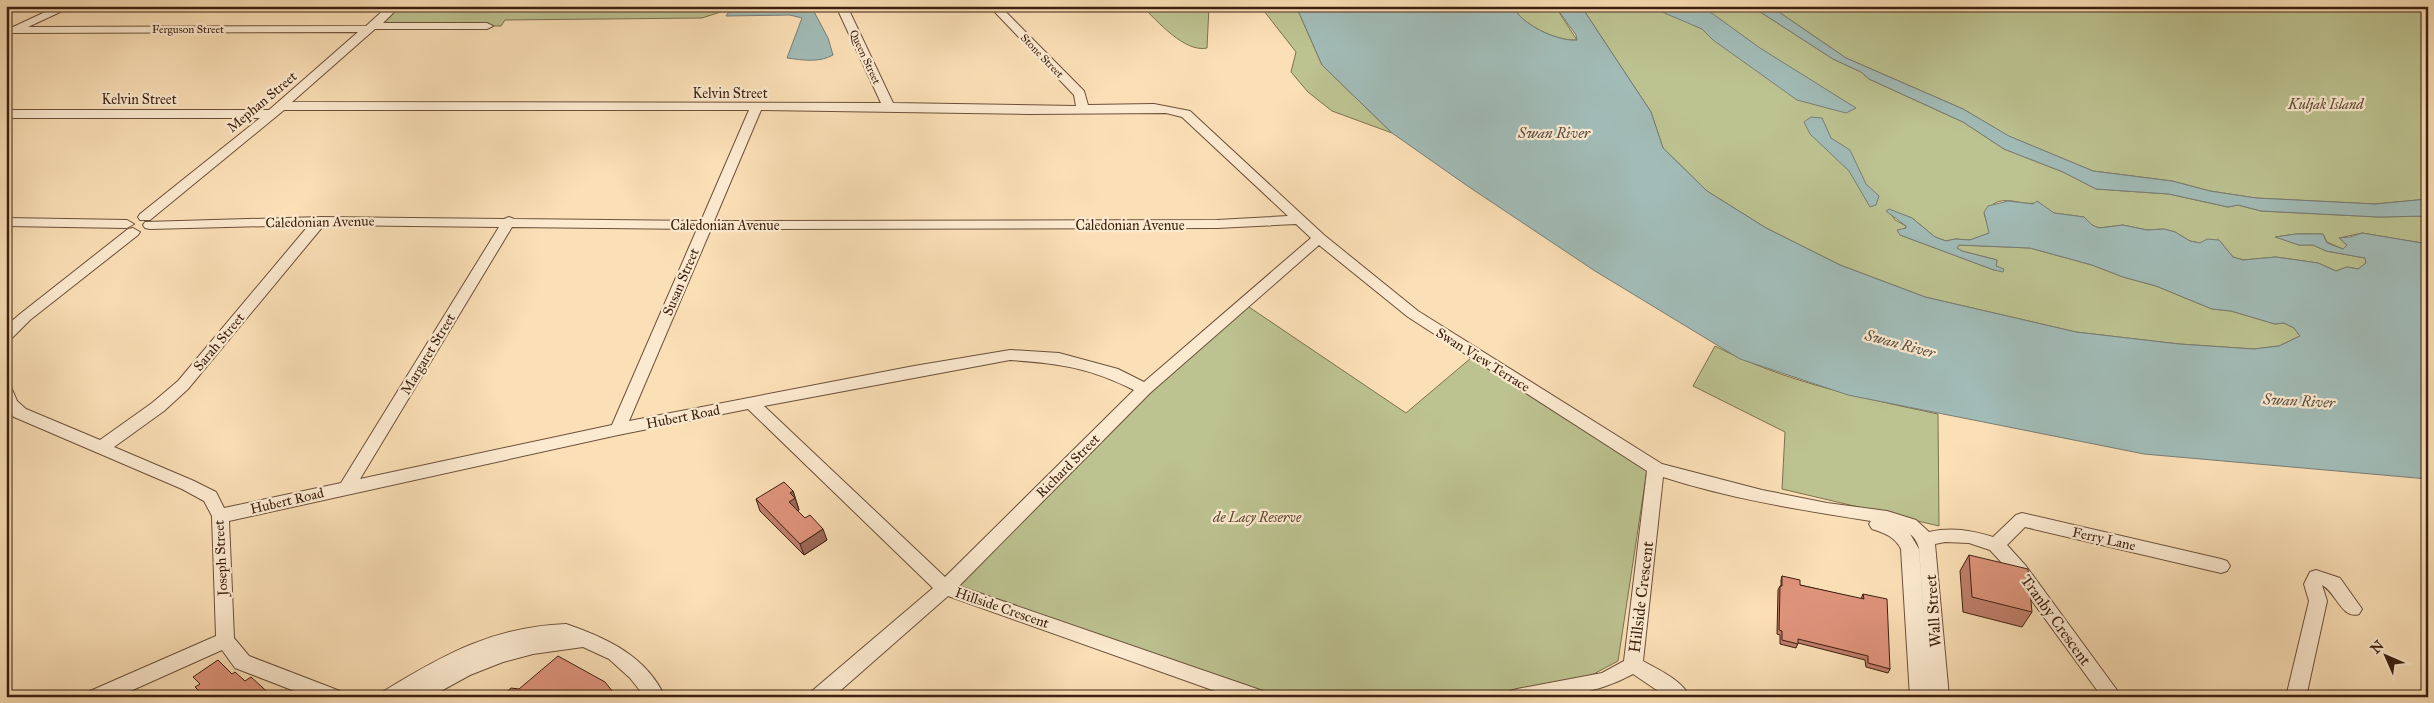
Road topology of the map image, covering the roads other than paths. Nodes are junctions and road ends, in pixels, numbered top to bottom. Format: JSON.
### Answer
{"nodes":[{"id":1,"x":68,"y":6,"type":"edge"},
{"id":2,"x":395,"y":6,"type":"edge"},
{"id":3,"x":842,"y":6,"type":"edge"},
{"id":4,"x":994,"y":6,"type":"edge"},
{"id":5,"x":487,"y":26,"type":"dead end"},
{"id":6,"x":371,"y":28,"type":"junction"},
{"id":7,"x":8,"y":31,"type":"edge"},
{"id":8,"x":282,"y":106,"type":"junction"},
{"id":9,"x":890,"y":107,"type":"junction"},
{"id":10,"x":756,"y":108,"type":"junction"},
{"id":11,"x":1082,"y":108,"type":"junction"},
{"id":12,"x":1176,"y":110,"type":"joint"},
{"id":13,"x":6,"y":114,"type":"edge"},
{"id":14,"x":272,"y":114,"type":"junction"},
{"id":15,"x":148,"y":220,"type":"junction"},
{"id":16,"x":1299,"y":220,"type":"junction"},
{"id":17,"x":320,"y":221,"type":"junction"},
{"id":18,"x":6,"y":222,"type":"edge"},
{"id":19,"x":510,"y":222,"type":"junction"},
{"id":20,"x":705,"y":225,"type":"junction"},
{"id":21,"x":130,"y":228,"type":"junction"},
{"id":22,"x":1320,"y":238,"type":"junction"},
{"id":23,"x":6,"y":335,"type":"edge"},
{"id":24,"x":1145,"y":389,"type":"junction"},
{"id":25,"x":6,"y":391,"type":"edge"},
{"id":26,"x":750,"y":403,"type":"junction"},
{"id":27,"x":618,"y":429,"type":"junction"},
{"id":28,"x":102,"y":447,"type":"junction"},
{"id":29,"x":1656,"y":468,"type":"junction"},
{"id":30,"x":347,"y":487,"type":"junction"},
{"id":31,"x":1844,"y":512,"type":"junction"},
{"id":32,"x":220,"y":516,"type":"junction"},
{"id":33,"x":1899,"y":533,"type":"joint"},
{"id":34,"x":1921,"y":534,"type":"junction"},
{"id":35,"x":1996,"y":545,"type":"junction"},
{"id":36,"x":2222,"y":566,"type":"dead end"},
{"id":37,"x":945,"y":588,"type":"junction"},
{"id":38,"x":1914,"y":599,"type":"junction"},
{"id":39,"x":1932,"y":602,"type":"junction"},
{"id":40,"x":2352,"y":609,"type":"dead end"},
{"id":41,"x":225,"y":640,"type":"junction"},
{"id":42,"x":1633,"y":664,"type":"junction"},
{"id":43,"x":448,"y":669,"type":"junction"},
{"id":44,"x":97,"y":697,"type":"edge"},
{"id":45,"x":333,"y":697,"type":"edge"},
{"id":46,"x":391,"y":697,"type":"edge"},
{"id":47,"x":414,"y":697,"type":"edge"},
{"id":48,"x":656,"y":697,"type":"edge"},
{"id":49,"x":819,"y":697,"type":"edge"},
{"id":50,"x":1256,"y":697,"type":"edge"},
{"id":51,"x":1517,"y":697,"type":"edge"},
{"id":52,"x":1680,"y":697,"type":"edge"},
{"id":53,"x":1920,"y":697,"type":"edge"},
{"id":54,"x":1939,"y":697,"type":"edge"},
{"id":55,"x":2112,"y":697,"type":"edge"},
{"id":56,"x":2296,"y":697,"type":"edge"}],
"edges":[{"from":1,"to":7,"type":"street"},
{"from":2,"to":6,"type":"street","name":"Mephan Street"},
{"from":3,"to":9,"type":"street","name":"Queen Street"},
{"from":4,"to":11,"type":"street","name":"Stone Street"},
{"from":5,"to":6,"type":"street","name":"Ferguson Street"},
{"from":6,"to":7,"type":"street","name":"Ferguson Street"},
{"from":6,"to":8,"type":"street","name":"Mephan Street"},
{"from":8,"to":10,"type":"street","name":"Kelvin Street"},
{"from":8,"to":14,"type":"street","name":"Mephan Street"},
{"from":9,"to":10,"type":"street","name":"Kelvin Street"},
{"from":9,"to":11,"type":"street","name":"Kelvin Street"},
{"from":10,"to":20,"type":"street","name":"Susan Street"},
{"from":11,"to":12,"type":"street","name":"Kelvin Street"},
{"from":12,"to":16,"type":"street","name":"Swan View Terrace"},
{"from":13,"to":14,"type":"street","name":"Kelvin Street"},
{"from":14,"to":15,"type":"street","name":"Mephan Street"},
{"from":15,"to":17,"type":"street","name":"Caledonian Avenue"},
{"from":15,"to":21,"type":"street"},
{"from":16,"to":20,"type":"street","name":"Caledonian Avenue"},
{"from":16,"to":22,"type":"street","name":"Swan View Terrace"},
{"from":17,"to":19,"type":"street","name":"Caledonian Avenue"},
{"from":17,"to":28,"type":"street","name":"Sarah Street"},
{"from":18,"to":21,"type":"street"},
{"from":19,"to":20,"type":"street","name":"Caledonian Avenue"},
{"from":19,"to":30,"type":"street","name":"Margaret Street"},
{"from":20,"to":27,"type":"street","name":"Susan Street"},
{"from":21,"to":23,"type":"street"},
{"from":22,"to":24,"type":"street","name":"Richard Street"},
{"from":22,"to":29,"type":"street","name":"Swan View Terrace"},
{"from":24,"to":26,"type":"street","name":"Hubert Road"},
{"from":24,"to":37,"type":"street","name":"Richard Street"},
{"from":25,"to":28,"type":"street","name":"Joseph Street"},
{"from":26,"to":27,"type":"street","name":"Hubert Road"},
{"from":26,"to":37,"type":"street","name":"Hillside Crescent"},
{"from":27,"to":30,"type":"street","name":"Hubert Road"},
{"from":28,"to":32,"type":"street","name":"Joseph Street"},
{"from":29,"to":31,"type":"street","name":"Swan View Terrace"},
{"from":29,"to":42,"type":"street","name":"Hillside Crescent"},
{"from":30,"to":32,"type":"street","name":"Hubert Road"},
{"from":31,"to":33,"type":"street","name":"Swan View Terrace"},
{"from":31,"to":34,"type":"street","name":"Swan View Terrace"},
{"from":32,"to":41,"type":"street","name":"Joseph Street"},
{"from":33,"to":38,"type":"street","name":"Wall Street"},
{"from":34,"to":35,"type":"street"},
{"from":34,"to":39,"type":"street","name":"Wall Street"},
{"from":35,"to":36,"type":"street","name":"Ferry Lane"},
{"from":35,"to":55,"type":"street","name":"Tranby Crescent"},
{"from":37,"to":49,"type":"street","name":"Richard Street"},
{"from":37,"to":50,"type":"street","name":"Hillside Crescent"},
{"from":38,"to":39,"type":"street"},
{"from":38,"to":53,"type":"street","name":"Wall Street"},
{"from":39,"to":54,"type":"street","name":"Wall Street"},
{"from":40,"to":56,"type":"street"},
{"from":41,"to":44,"type":"street"},
{"from":41,"to":45,"type":"street"},
{"from":42,"to":51,"type":"street","name":"Hillside Crescent"},
{"from":42,"to":52,"type":"street"},
{"from":43,"to":46,"type":"street"},
{"from":43,"to":47,"type":"street"},
{"from":43,"to":48,"type":"street"}]}
